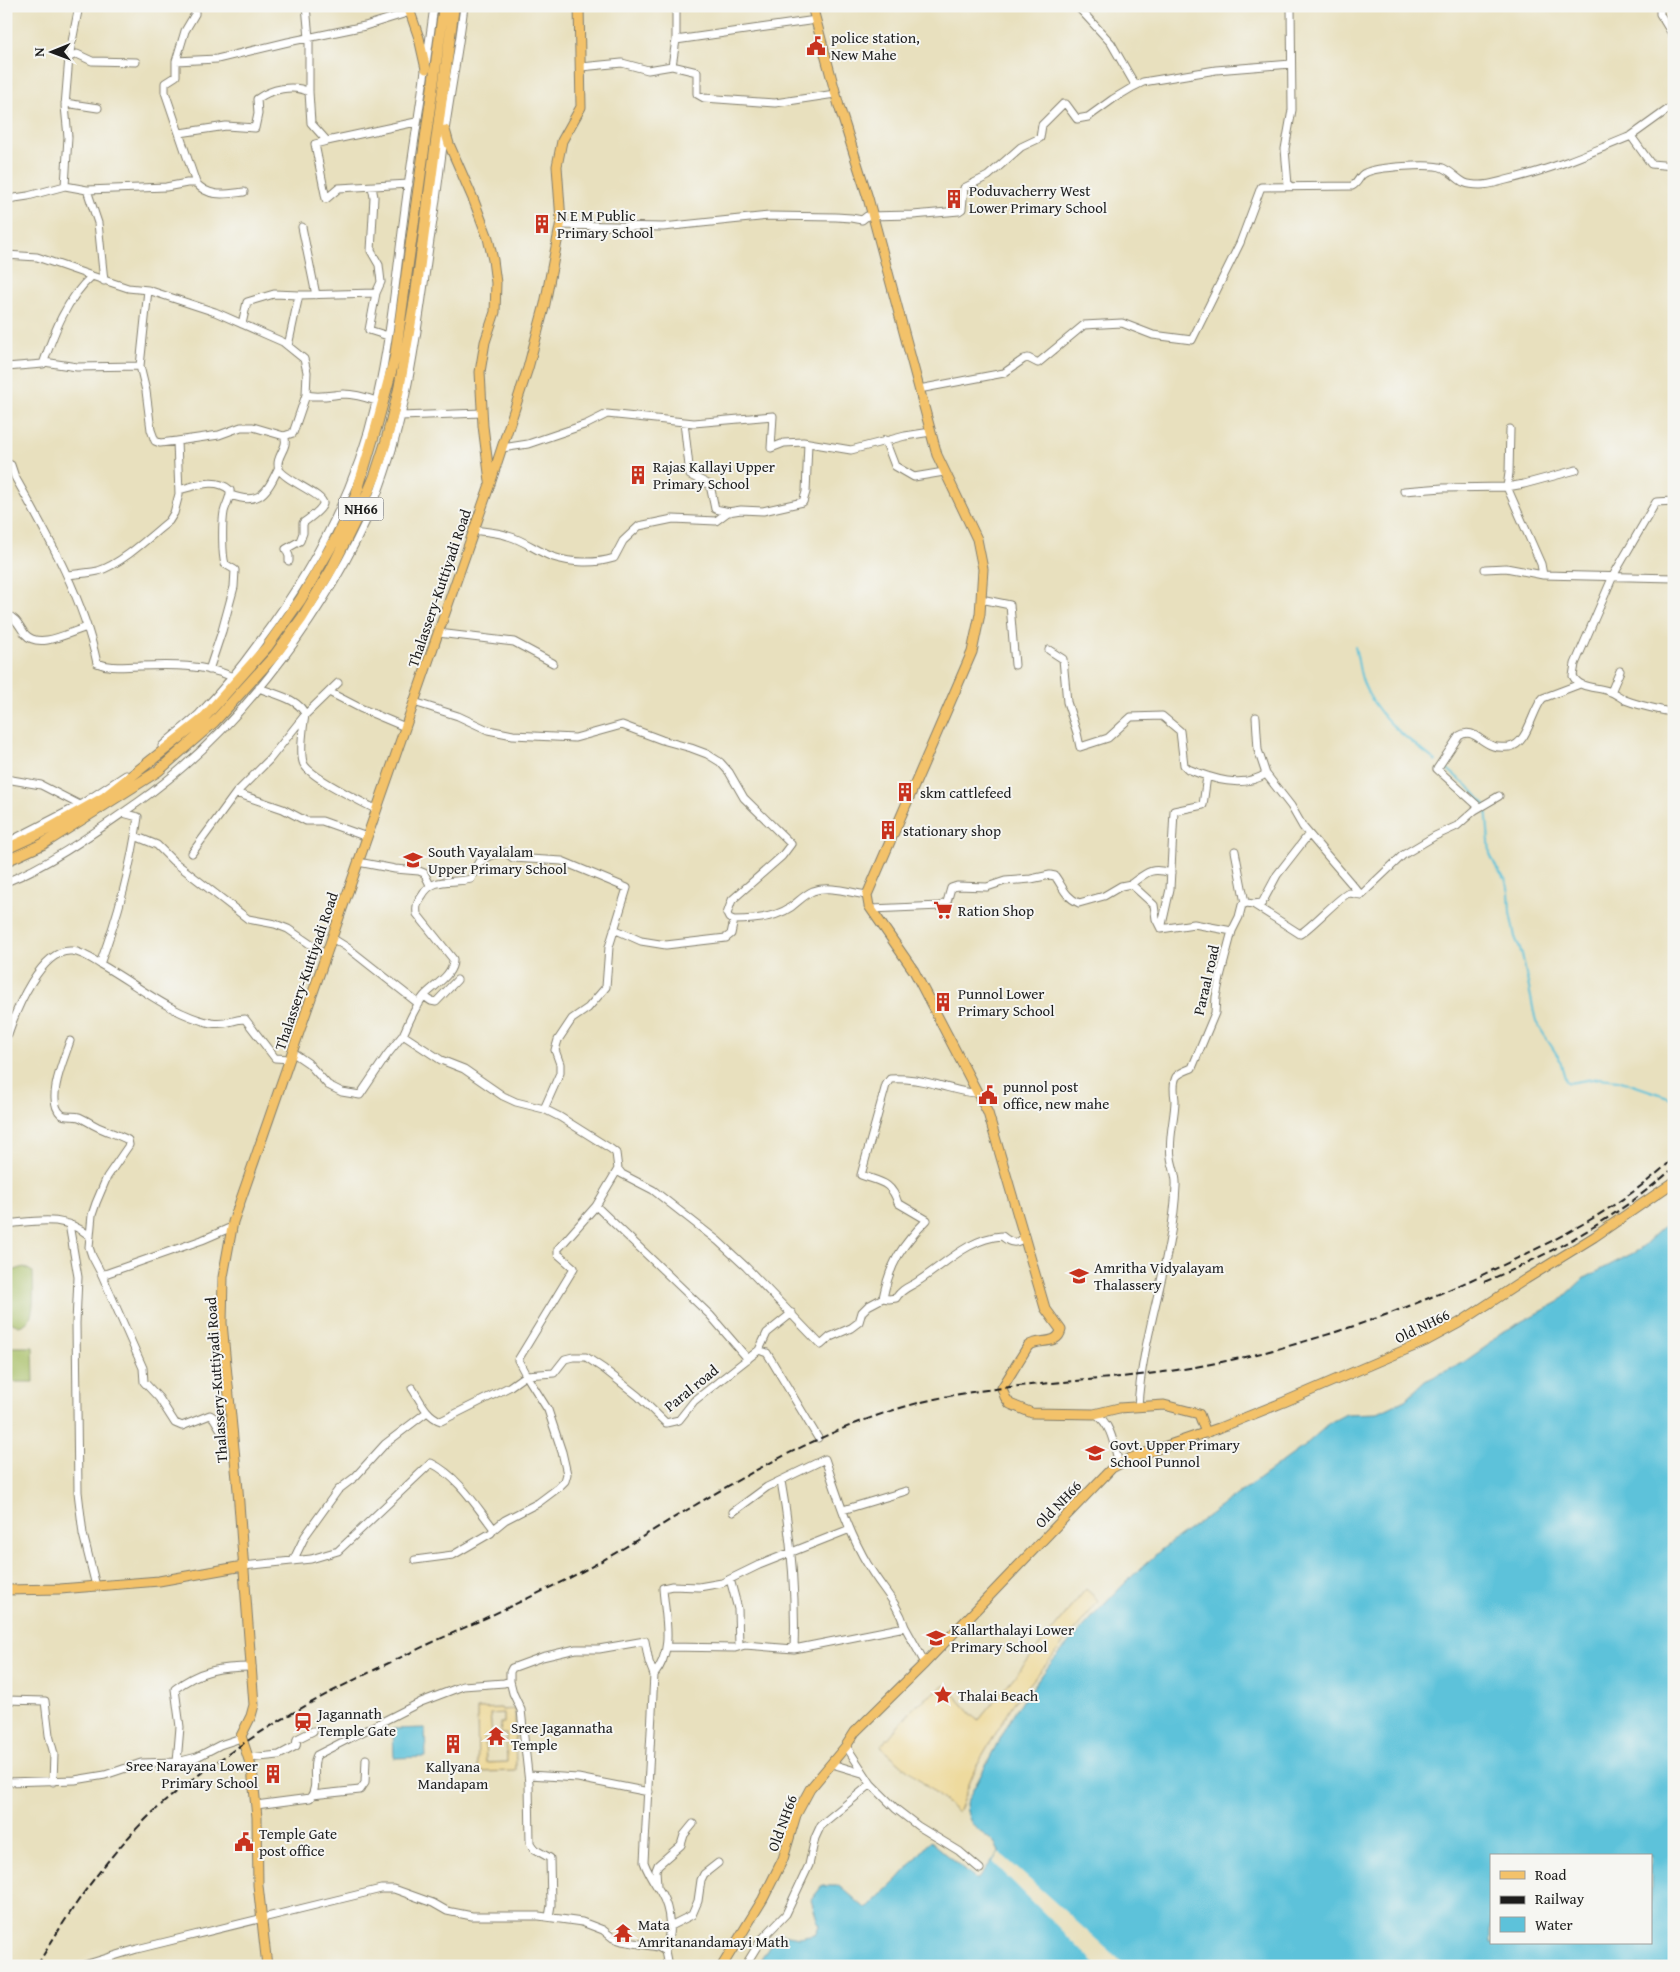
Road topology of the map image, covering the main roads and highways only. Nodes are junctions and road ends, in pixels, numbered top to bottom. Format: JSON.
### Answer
{"nodes":[{"id":1,"x":444,"y":6,"type":"edge"},
{"id":2,"x":454,"y":6,"type":"edge"},
{"id":3,"x":579,"y":6,"type":"edge"},
{"id":4,"x":812,"y":6,"type":"edge"},
{"id":5,"x":409,"y":9,"type":"edge"},
{"id":6,"x":426,"y":69,"type":"road end"},
{"id":7,"x":445,"y":130,"type":"road end"},
{"id":8,"x":490,"y":484,"type":"junction"},
{"id":9,"x":6,"y":849,"type":"edge"},
{"id":10,"x":6,"y":861,"type":"edge"},
{"id":11,"x":1674,"y":1182,"type":"edge"},
{"id":12,"x":1206,"y":1432,"type":"junction"},
{"id":13,"x":243,"y":1566,"type":"junction"},
{"id":14,"x":6,"y":1590,"type":"edge"},
{"id":15,"x":267,"y":1966,"type":"edge"},
{"id":16,"x":722,"y":1966,"type":"edge"}],
"edges":[{"from":1,"to":9,"type":"highway","number":"NH66"},
{"from":2,"to":10,"type":"highway","number":"NH66"},
{"from":3,"to":8,"type":"main road","name":"Thalassery-Kuttiyadi Road"},
{"from":4,"to":12,"type":"main road"},
{"from":5,"to":6,"type":"main road"},
{"from":7,"to":8,"type":"main road"},
{"from":8,"to":13,"type":"main road","name":"Thalassery-Kuttiyadi Road"},
{"from":11,"to":12,"type":"main road","name":"Old NH66"},
{"from":12,"to":16,"type":"main road","name":"Old NH66"},
{"from":13,"to":14,"type":"main road"},
{"from":13,"to":15,"type":"main road","name":"Thalassery-Kuttiyadi Road"}]}
